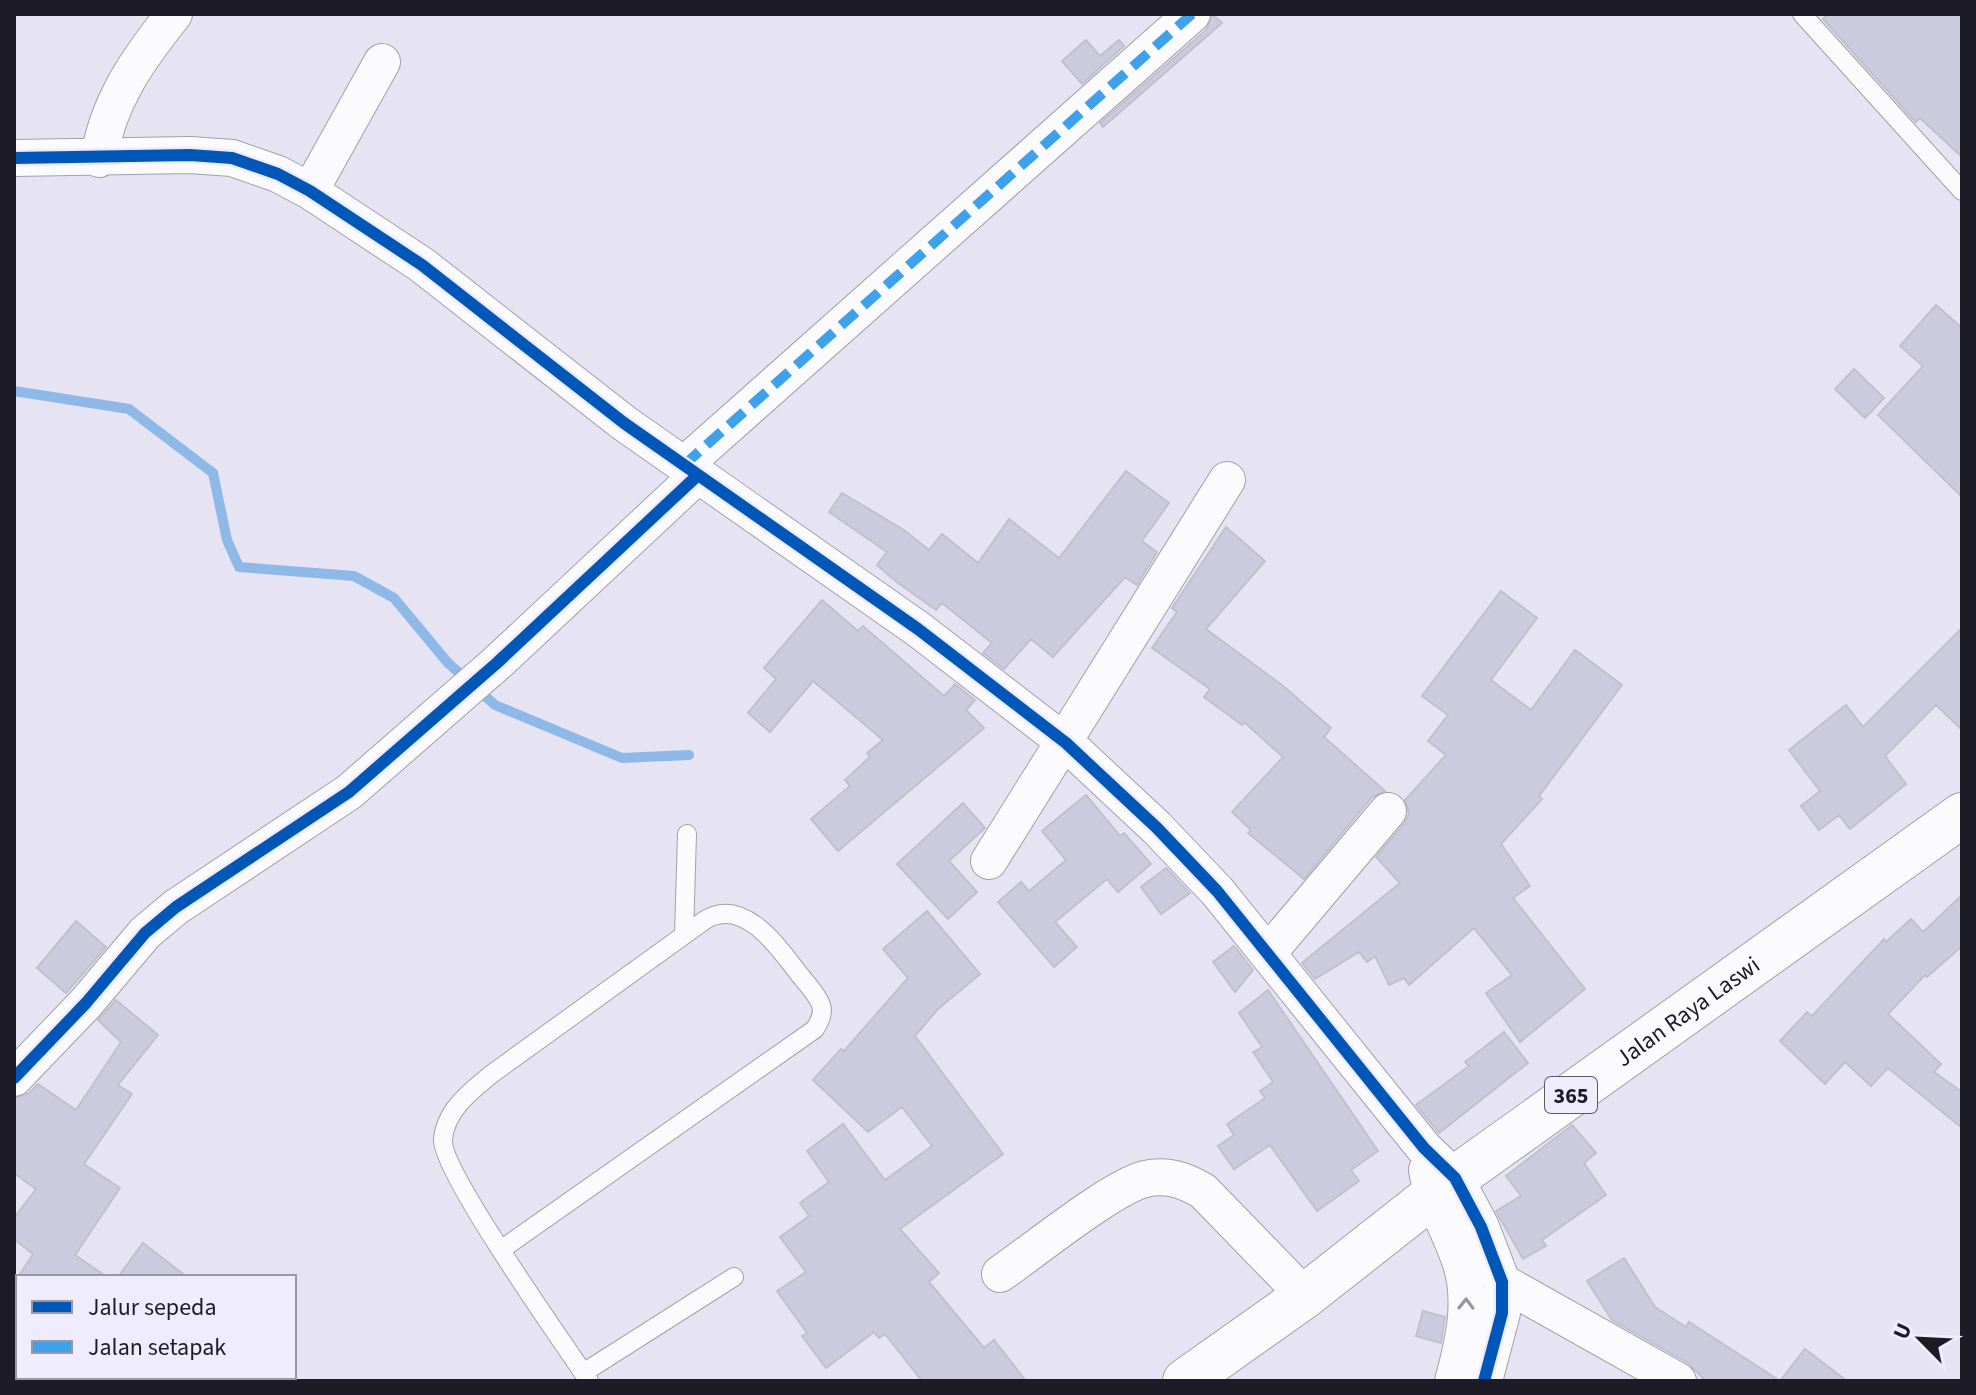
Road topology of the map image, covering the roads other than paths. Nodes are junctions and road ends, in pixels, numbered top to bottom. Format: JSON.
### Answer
{"nodes":[{"id":1,"x":174,"y":14,"type":"edge"},
{"id":2,"x":1192,"y":14,"type":"edge"},
{"id":3,"x":1802,"y":14,"type":"edge"},
{"id":4,"x":382,"y":62,"type":"dead end"},
{"id":5,"x":14,"y":158,"type":"edge"},
{"id":6,"x":99,"y":159,"type":"junction"},
{"id":7,"x":310,"y":191,"type":"junction"},
{"id":8,"x":1962,"y":191,"type":"edge"},
{"id":9,"x":691,"y":470,"type":"junction"},
{"id":10,"x":1227,"y":480,"type":"dead end"},
{"id":11,"x":1066,"y":743,"type":"junction"},
{"id":12,"x":1388,"y":811,"type":"dead end"},
{"id":13,"x":1962,"y":815,"type":"edge"},
{"id":14,"x":687,"y":834,"type":"dead end"},
{"id":15,"x":989,"y":861,"type":"dead end"},
{"id":16,"x":684,"y":935,"type":"junction"},
{"id":17,"x":1269,"y":952,"type":"junction"},
{"id":18,"x":14,"y":1078,"type":"edge"},
{"id":19,"x":1437,"y":1174,"type":"junction"},
{"id":20,"x":502,"y":1249,"type":"junction"},
{"id":21,"x":1000,"y":1274,"type":"dead end"},
{"id":22,"x":734,"y":1277,"type":"dead end"},
{"id":23,"x":1502,"y":1282,"type":"junction"},
{"id":24,"x":1305,"y":1296,"type":"junction"},
{"id":25,"x":586,"y":1377,"type":"edge"},
{"id":26,"x":1185,"y":1381,"type":"edge"},
{"id":27,"x":1453,"y":1381,"type":"edge"},
{"id":28,"x":1484,"y":1381,"type":"edge"},
{"id":29,"x":1678,"y":1381,"type":"edge"}],
"edges":[{"from":1,"to":6,"type":"street"},
{"from":2,"to":9,"type":"street"},
{"from":3,"to":8,"type":"lane"},
{"from":4,"to":7,"type":"street"},
{"from":5,"to":6,"type":"street"},
{"from":6,"to":7,"type":"street"},
{"from":7,"to":9,"type":"street"},
{"from":9,"to":11,"type":"street"},
{"from":9,"to":18,"type":"street"},
{"from":10,"to":11,"type":"street"},
{"from":11,"to":15,"type":"street"},
{"from":11,"to":17,"type":"street"},
{"from":12,"to":17,"type":"street"},
{"from":13,"to":19,"type":"main road","name":"Jalan Raya Laswi","number":"365"},
{"from":14,"to":16,"type":"lane"},
{"from":16,"to":20,"type":"lane"},
{"from":16,"to":20,"type":"lane"},
{"from":17,"to":19,"type":"street"},
{"from":19,"to":23,"type":"street"},
{"from":19,"to":24,"type":"main road","name":"Jalan Raya Laswi","number":"365"},
{"from":27,"to":19,"type":"street","one_way":true},
{"from":20,"to":25,"type":"lane"},
{"from":21,"to":24,"type":"street"},
{"from":22,"to":25,"type":"lane"},
{"from":23,"to":28,"type":"street"},
{"from":23,"to":29,"type":"street"},
{"from":24,"to":26,"type":"main road","name":"Jalan Raya Laswi","number":"365"}]}
